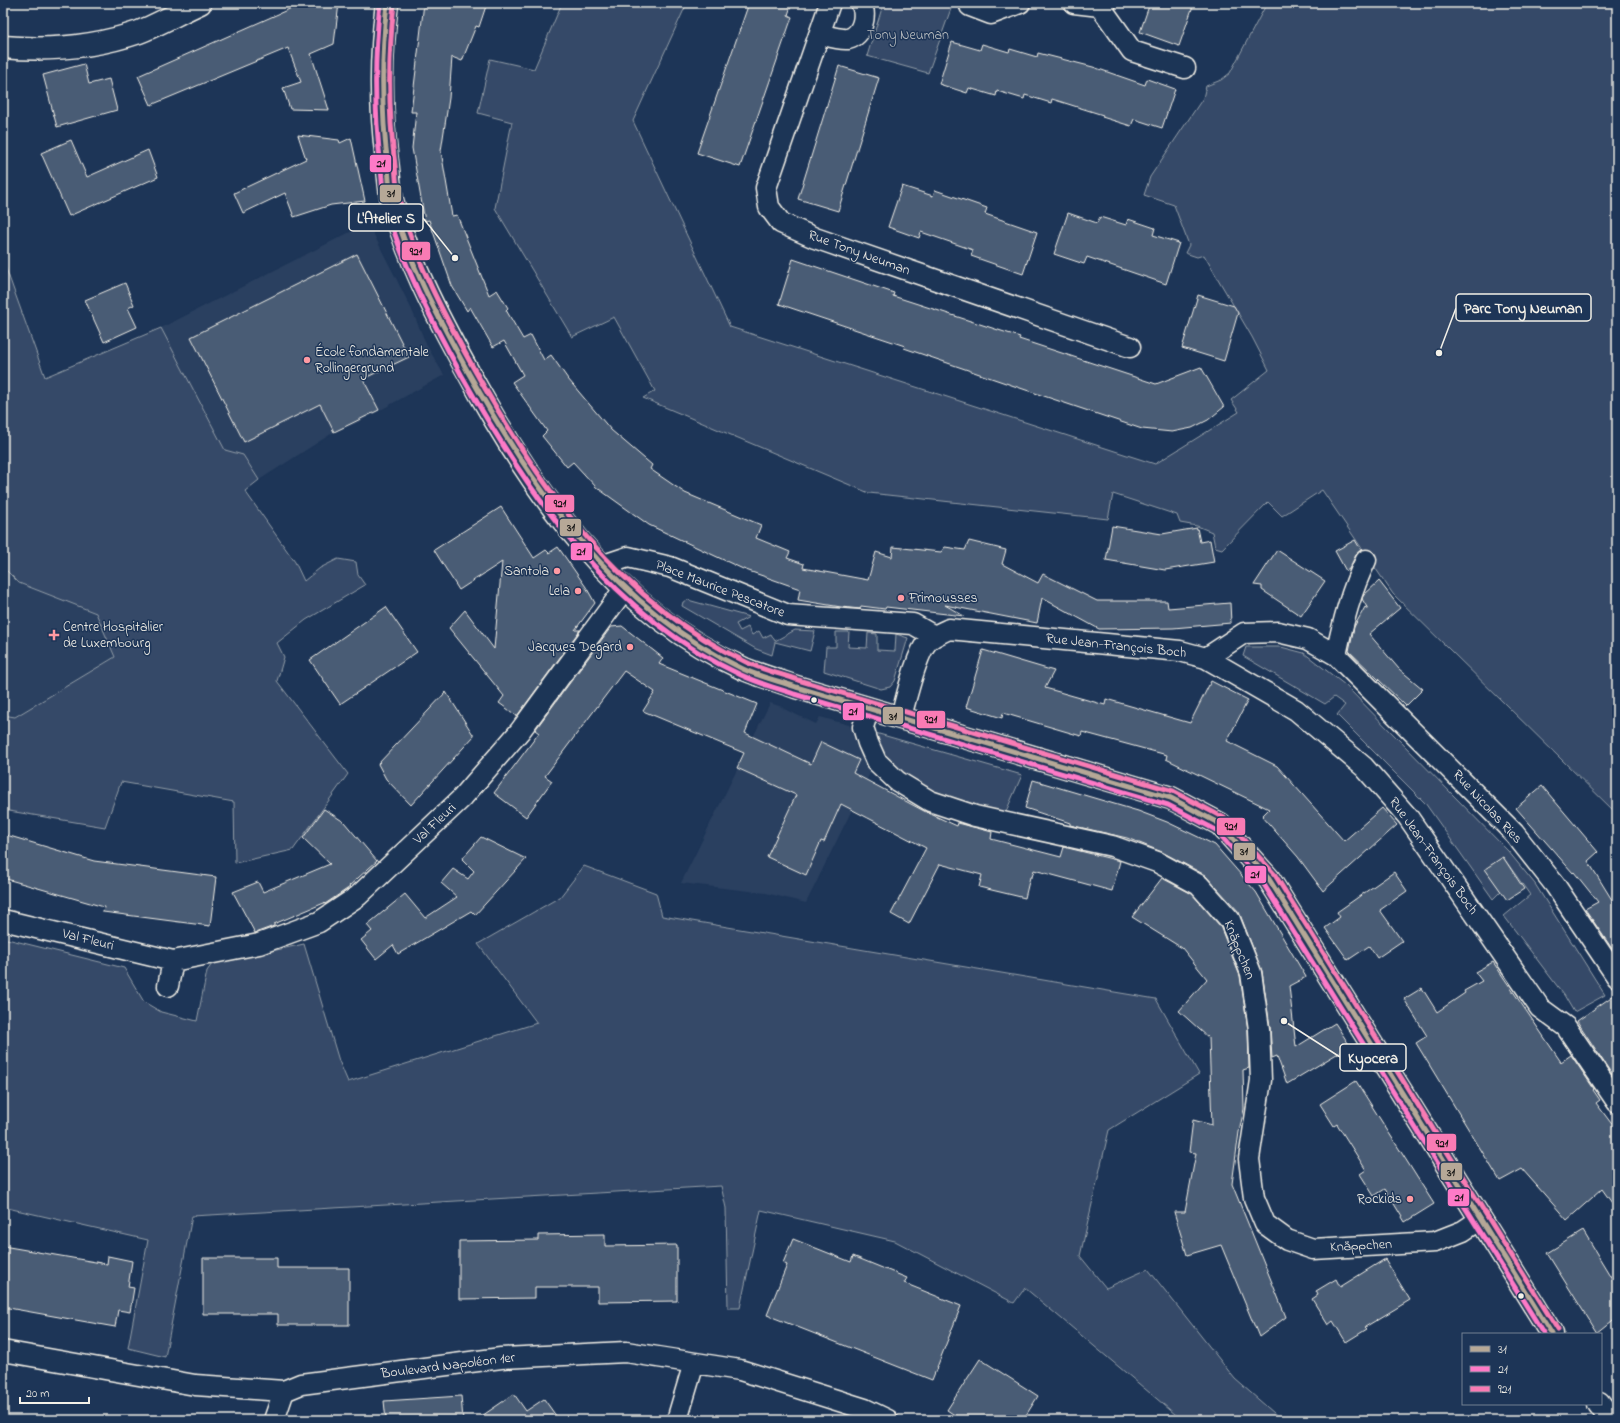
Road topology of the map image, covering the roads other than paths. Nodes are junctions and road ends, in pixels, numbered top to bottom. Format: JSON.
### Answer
{"nodes":[{"id":1,"x":200,"y":3,"type":"edge"},
{"id":2,"x":387,"y":3,"type":"edge"},
{"id":3,"x":830,"y":3,"type":"edge"},
{"id":4,"x":861,"y":3,"type":"edge"},
{"id":5,"x":972,"y":3,"type":"edge"},
{"id":6,"x":1020,"y":3,"type":"edge"},
{"id":7,"x":1074,"y":3,"type":"edge"},
{"id":8,"x":1103,"y":4,"type":"edge"},
{"id":9,"x":820,"y":34,"type":"junction"},
{"id":10,"x":3,"y":47,"type":"edge"},
{"id":11,"x":1185,"y":68,"type":"dead end"},
{"id":12,"x":1130,"y":347,"type":"dead end"},
{"id":13,"x":1366,"y":560,"type":"dead end"},
{"id":14,"x":601,"y":566,"type":"junction"},
{"id":15,"x":624,"y":588,"type":"junction"},
{"id":16,"x":934,"y":636,"type":"junction"},
{"id":17,"x":1336,"y":655,"type":"junction"},
{"id":18,"x":1206,"y":658,"type":"junction"},
{"id":19,"x":869,"y":708,"type":"junction"},
{"id":20,"x":900,"y":717,"type":"junction"},
{"id":21,"x":3,"y":920,"type":"edge"},
{"id":22,"x":172,"y":961,"type":"junction"},
{"id":23,"x":1617,"y":977,"type":"edge"},
{"id":24,"x":168,"y":986,"type":"dead end"},
{"id":25,"x":1617,"y":1102,"type":"edge"},
{"id":26,"x":1481,"y":1219,"type":"junction"},
{"id":27,"x":1551,"y":1333,"type":"edge"},
{"id":28,"x":3,"y":1351,"type":"edge"},
{"id":29,"x":694,"y":1362,"type":"junction"},
{"id":30,"x":284,"y":1391,"type":"junction"},
{"id":31,"x":1600,"y":1405,"type":"edge"},
{"id":32,"x":274,"y":1420,"type":"edge"},
{"id":33,"x":677,"y":1420,"type":"edge"},
{"id":34,"x":888,"y":1420,"type":"edge"},
{"id":35,"x":1611,"y":1420,"type":"edge"}],
"edges":[{"from":1,"to":10,"type":"main road"},
{"from":2,"to":14,"type":"main road"},
{"from":3,"to":9,"type":"street","name":"Rue Tony Neuman"},
{"from":4,"to":9,"type":"street"},
{"from":5,"to":6,"type":"street"},
{"from":7,"to":8,"type":"street"},
{"from":8,"to":11,"type":"street"},
{"from":9,"to":12,"type":"street","name":"Rue Tony Neuman"},
{"from":13,"to":17,"type":"street"},
{"from":14,"to":15,"type":"main road"},
{"from":14,"to":16,"type":"street","name":"Place Maurice Pescatore"},
{"from":15,"to":19,"type":"main road"},
{"from":15,"to":22,"type":"street","name":"Val Fleuri"},
{"from":16,"to":18,"type":"street","name":"Rue Jean-François Boch"},
{"from":16,"to":20,"type":"street"},
{"from":17,"to":18,"type":"street","name":"Rue Nicolas Ries"},
{"from":17,"to":23,"type":"street","name":"Rue Nicolas Ries"},
{"from":18,"to":25,"type":"street","name":"Rue Jean-François Boch"},
{"from":19,"to":20,"type":"main road"},
{"from":19,"to":26,"type":"street","name":"Knäppchen"},
{"from":20,"to":26,"type":"main road"},
{"from":21,"to":22,"type":"street","name":"Val Fleuri"},
{"from":22,"to":24,"type":"street"},
{"from":26,"to":27,"type":"main road"},
{"from":28,"to":30,"type":"street","name":"Boulevard Napoléon 1er"},
{"from":29,"to":30,"type":"street","name":"Boulevard Napoléon 1er"},
{"from":29,"to":33,"type":"street"},
{"from":29,"to":34,"type":"street","name":"Boulevard Napoléon 1er"},
{"from":30,"to":32,"type":"street"},
{"from":31,"to":35,"type":"main road"}]}
